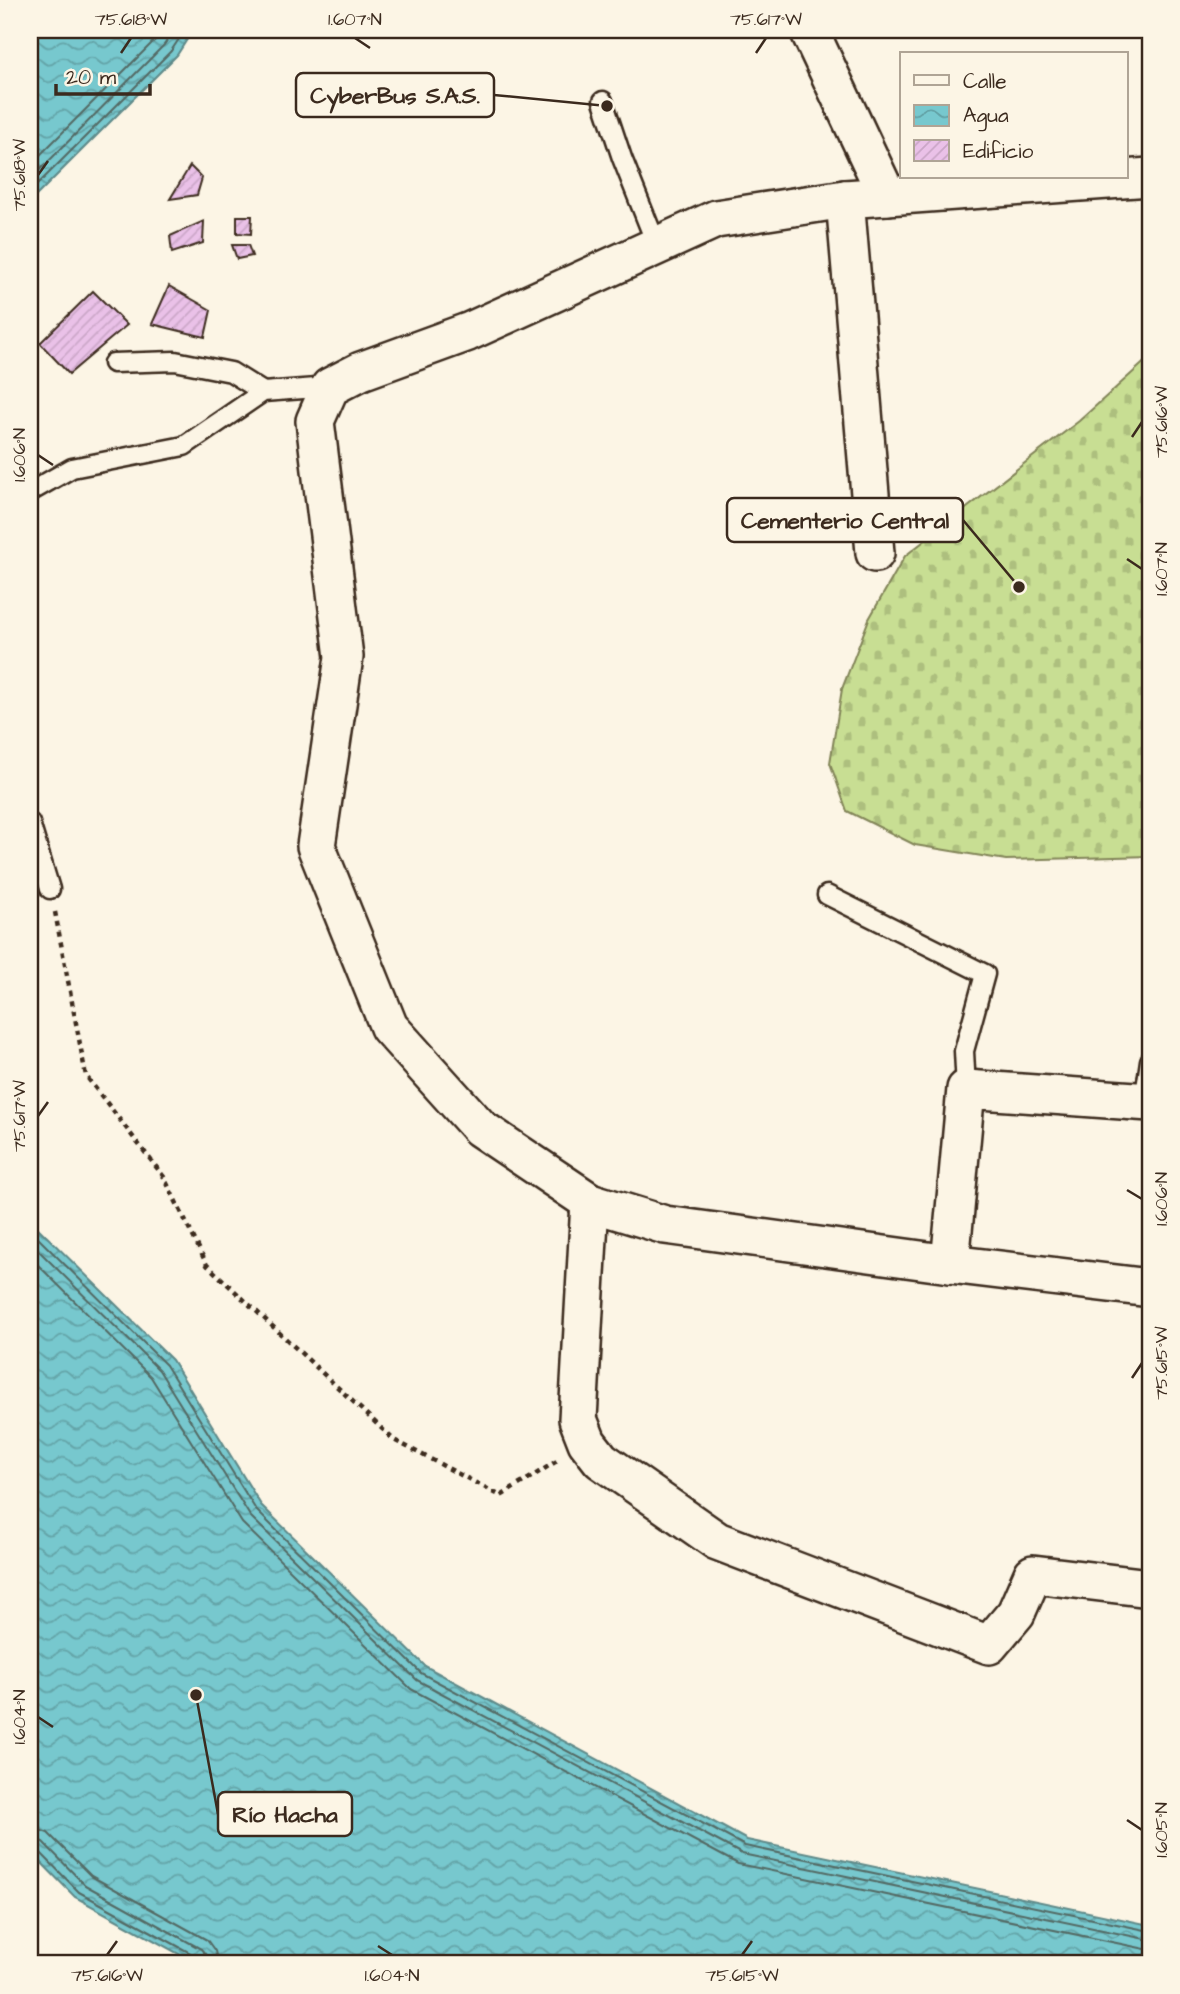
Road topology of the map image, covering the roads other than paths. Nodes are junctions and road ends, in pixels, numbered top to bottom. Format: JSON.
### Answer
{"nodes":[{"id":1,"x":809,"y":30,"type":"edge"},
{"id":2,"x":603,"y":101,"type":"dead end"},
{"id":3,"x":1150,"y":177,"type":"edge"},
{"id":4,"x":887,"y":196,"type":"junction"},
{"id":5,"x":845,"y":199,"type":"junction"},
{"id":6,"x":657,"y":246,"type":"junction"},
{"id":7,"x":113,"y":363,"type":"dead end"},
{"id":8,"x":330,"y":387,"type":"junction"},
{"id":9,"x":263,"y":391,"type":"junction"},
{"id":10,"x":30,"y":492,"type":"edge"},
{"id":11,"x":875,"y":552,"type":"dead end"},
{"id":12,"x":30,"y":823,"type":"edge"},
{"id":13,"x":50,"y":889,"type":"road end"},
{"id":14,"x":827,"y":895,"type":"dead end"},
{"id":15,"x":1150,"y":1061,"type":"edge"},
{"id":16,"x":967,"y":1089,"type":"junction"},
{"id":17,"x":1147,"y":1102,"type":"edge"},
{"id":18,"x":590,"y":1202,"type":"junction"},
{"id":19,"x":950,"y":1264,"type":"junction"},
{"id":20,"x":1150,"y":1287,"type":"edge"},
{"id":21,"x":1150,"y":1588,"type":"edge"}],
"edges":[{"from":1,"to":4,"type":"street"},
{"from":2,"to":6,"type":"lane"},
{"from":3,"to":4,"type":"street"},
{"from":4,"to":5,"type":"street"},
{"from":5,"to":6,"type":"street"},
{"from":5,"to":11,"type":"street"},
{"from":6,"to":8,"type":"street"},
{"from":7,"to":9,"type":"lane"},
{"from":8,"to":9,"type":"lane"},
{"from":8,"to":18,"type":"street"},
{"from":9,"to":10,"type":"lane"},
{"from":12,"to":13,"type":"lane"},
{"from":14,"to":16,"type":"lane"},
{"from":15,"to":17,"type":"lane"},
{"from":16,"to":17,"type":"street"},
{"from":16,"to":19,"type":"street"},
{"from":18,"to":19,"type":"street"},
{"from":18,"to":21,"type":"street"},
{"from":19,"to":20,"type":"street"}]}
